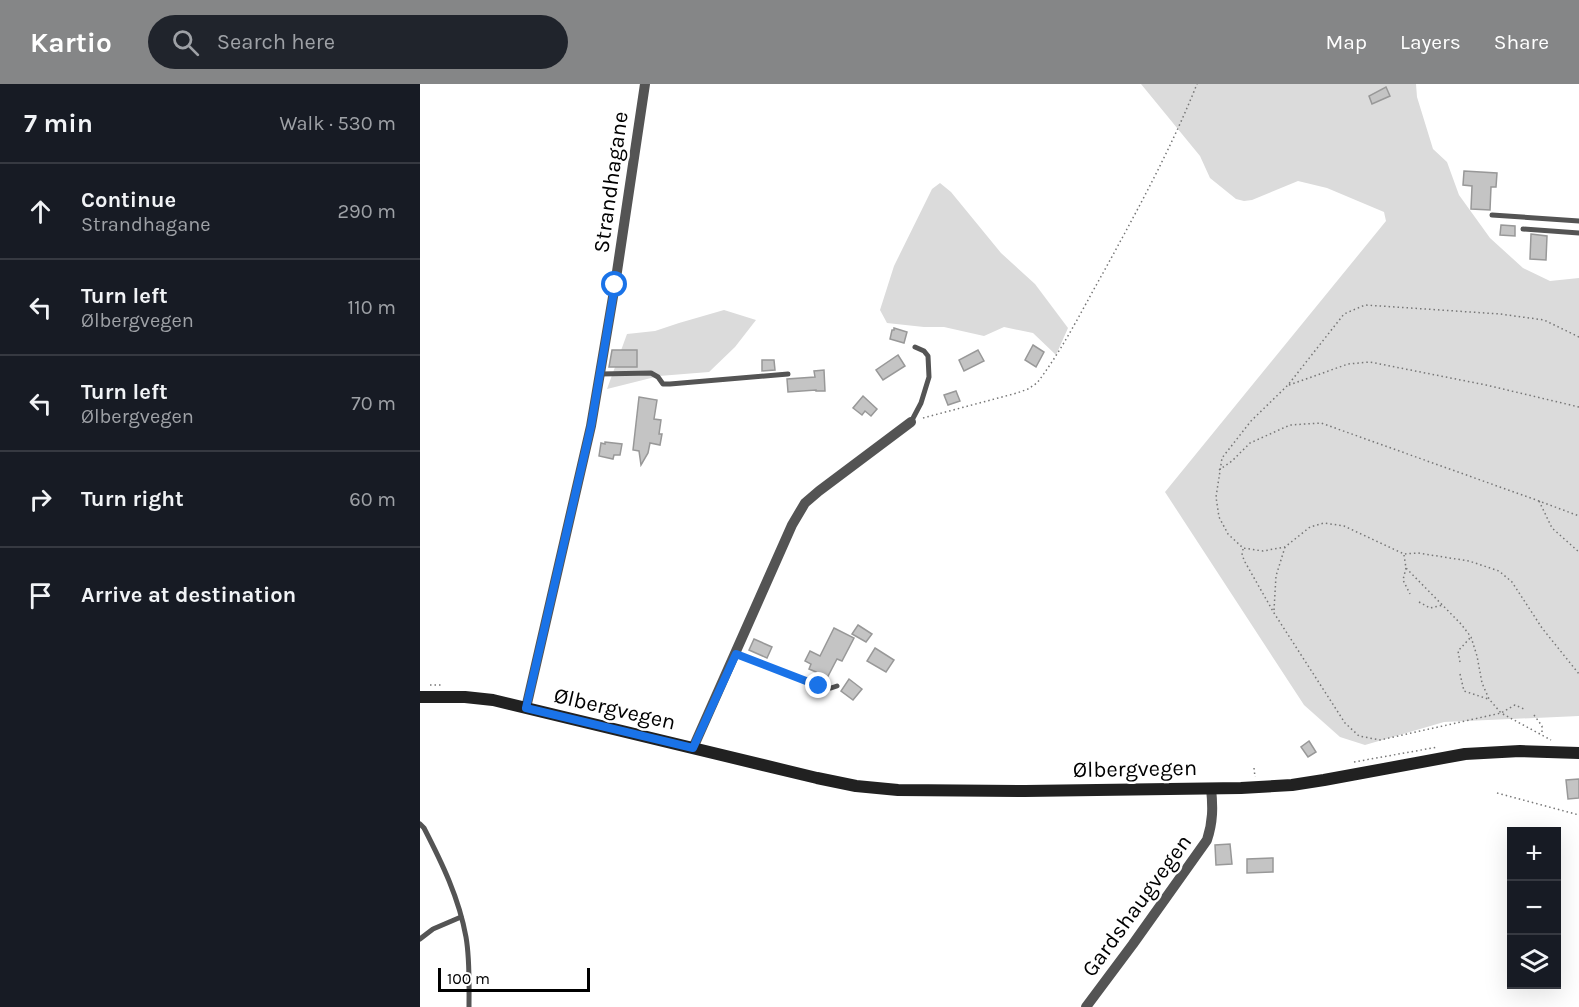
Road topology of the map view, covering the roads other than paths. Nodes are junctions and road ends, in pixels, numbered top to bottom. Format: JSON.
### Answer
{"nodes":[{"id":1,"x":645,"y":84,"type":"edge"},
{"id":2,"x":1492,"y":215,"type":"dead end"},
{"id":3,"x":1579,"y":221,"type":"edge"},
{"id":4,"x":1523,"y":229,"type":"dead end"},
{"id":5,"x":1579,"y":234,"type":"edge"},
{"id":6,"x":915,"y":347,"type":"dead end"},
{"id":7,"x":600,"y":374,"type":"junction"},
{"id":8,"x":788,"y":374,"type":"dead end"},
{"id":9,"x":911,"y":422,"type":"joint"},
{"id":10,"x":736,"y":654,"type":"junction"},
{"id":11,"x":837,"y":686,"type":"dead end"},
{"id":12,"x":420,"y":697,"type":"edge"},
{"id":13,"x":526,"y":708,"type":"junction"},
{"id":14,"x":693,"y":748,"type":"junction"},
{"id":15,"x":1579,"y":753,"type":"edge"},
{"id":16,"x":1211,"y":788,"type":"junction"},
{"id":17,"x":420,"y":824,"type":"edge"},
{"id":18,"x":461,"y":917,"type":"junction"},
{"id":19,"x":420,"y":939,"type":"edge"},
{"id":20,"x":469,"y":1007,"type":"edge"},
{"id":21,"x":1086,"y":1007,"type":"edge"}],
"edges":[{"from":1,"to":7,"type":"street","name":"Strandhagane"},
{"from":2,"to":3,"type":"lane"},
{"from":4,"to":5,"type":"lane"},
{"from":6,"to":9,"type":"lane"},
{"from":7,"to":8,"type":"lane"},
{"from":7,"to":13,"type":"street","name":"Strandhagane"},
{"from":9,"to":10,"type":"street","name":"Ølbergvegen"},
{"from":10,"to":11,"type":"lane"},
{"from":10,"to":14,"type":"street","name":"Ølbergvegen"},
{"from":12,"to":13,"type":"main road","name":"Ølbergvegen"},
{"from":13,"to":14,"type":"main road","name":"Ølbergvegen"},
{"from":14,"to":16,"type":"main road","name":"Ølbergvegen"},
{"from":15,"to":16,"type":"main road","name":"Ølbergvegen"},
{"from":16,"to":21,"type":"street","name":"Gardshaugvegen"},
{"from":17,"to":18,"type":"lane"},
{"from":18,"to":19,"type":"lane"},
{"from":18,"to":20,"type":"lane"}]}
